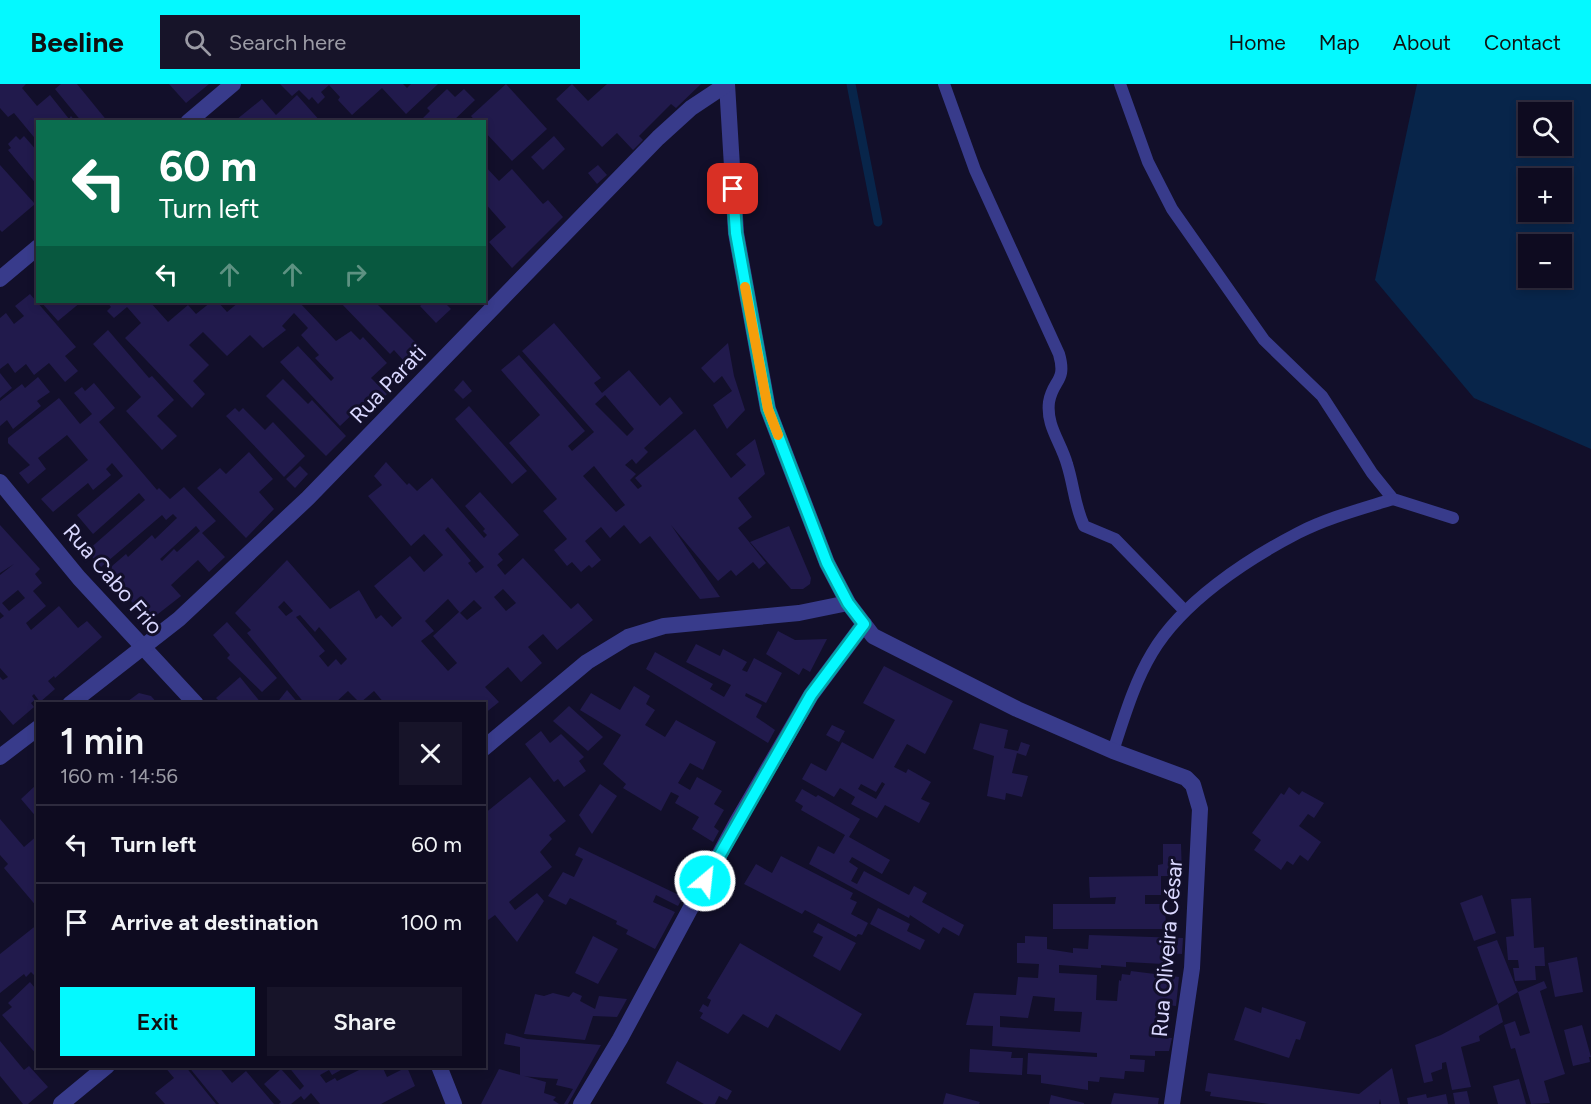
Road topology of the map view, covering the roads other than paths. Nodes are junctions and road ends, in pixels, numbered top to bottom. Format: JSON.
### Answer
{"nodes":[{"id":1,"x":233,"y":84,"type":"edge"},
{"id":2,"x":727,"y":84,"type":"edge"},
{"id":3,"x":944,"y":84,"type":"edge"},
{"id":4,"x":1120,"y":84,"type":"edge"},
{"id":5,"x":190,"y":120,"type":"edge"},
{"id":6,"x":36,"y":249,"type":"edge"},
{"id":7,"x":0,"y":279,"type":"edge"},
{"id":8,"x":0,"y":482,"type":"edge"},
{"id":9,"x":1393,"y":499,"type":"junction"},
{"id":10,"x":1453,"y":518,"type":"dead end"},
{"id":11,"x":848,"y":603,"type":"junction"},
{"id":12,"x":1185,"y":611,"type":"junction"},
{"id":13,"x":864,"y":624,"type":"junction"},
{"id":14,"x":143,"y":648,"type":"junction"},
{"id":15,"x":73,"y":702,"type":"edge"},
{"id":16,"x":194,"y":702,"type":"edge"},
{"id":17,"x":36,"y":730,"type":"edge"},
{"id":18,"x":486,"y":746,"type":"edge"},
{"id":19,"x":1113,"y":751,"type":"junction"},
{"id":20,"x":0,"y":757,"type":"edge"},
{"id":21,"x":105,"y":1068,"type":"edge"},
{"id":22,"x":440,"y":1068,"type":"edge"},
{"id":23,"x":61,"y":1104,"type":"edge"},
{"id":24,"x":454,"y":1104,"type":"edge"},
{"id":25,"x":581,"y":1104,"type":"edge"},
{"id":26,"x":1172,"y":1104,"type":"edge"}],
"edges":[{"from":1,"to":5,"type":"street"},
{"from":2,"to":11,"type":"street"},
{"from":2,"to":14,"type":"street","name":"Rua Parati"},
{"from":3,"to":12,"type":"lane"},
{"from":4,"to":9,"type":"lane"},
{"from":6,"to":7,"type":"street"},
{"from":8,"to":14,"type":"street","name":"Rua Cabo Frio"},
{"from":9,"to":10,"type":"lane"},
{"from":9,"to":12,"type":"lane"},
{"from":11,"to":13,"type":"street"},
{"from":11,"to":18,"type":"street"},
{"from":12,"to":19,"type":"lane"},
{"from":13,"to":19,"type":"street"},
{"from":13,"to":25,"type":"street"},
{"from":14,"to":15,"type":"street","name":"Rua Parati"},
{"from":14,"to":16,"type":"street","name":"Rua Cabo Frio"},
{"from":17,"to":20,"type":"street"},
{"from":19,"to":26,"type":"street","name":"Rua Oliveira César"},
{"from":21,"to":23,"type":"street"},
{"from":22,"to":24,"type":"street"}]}
